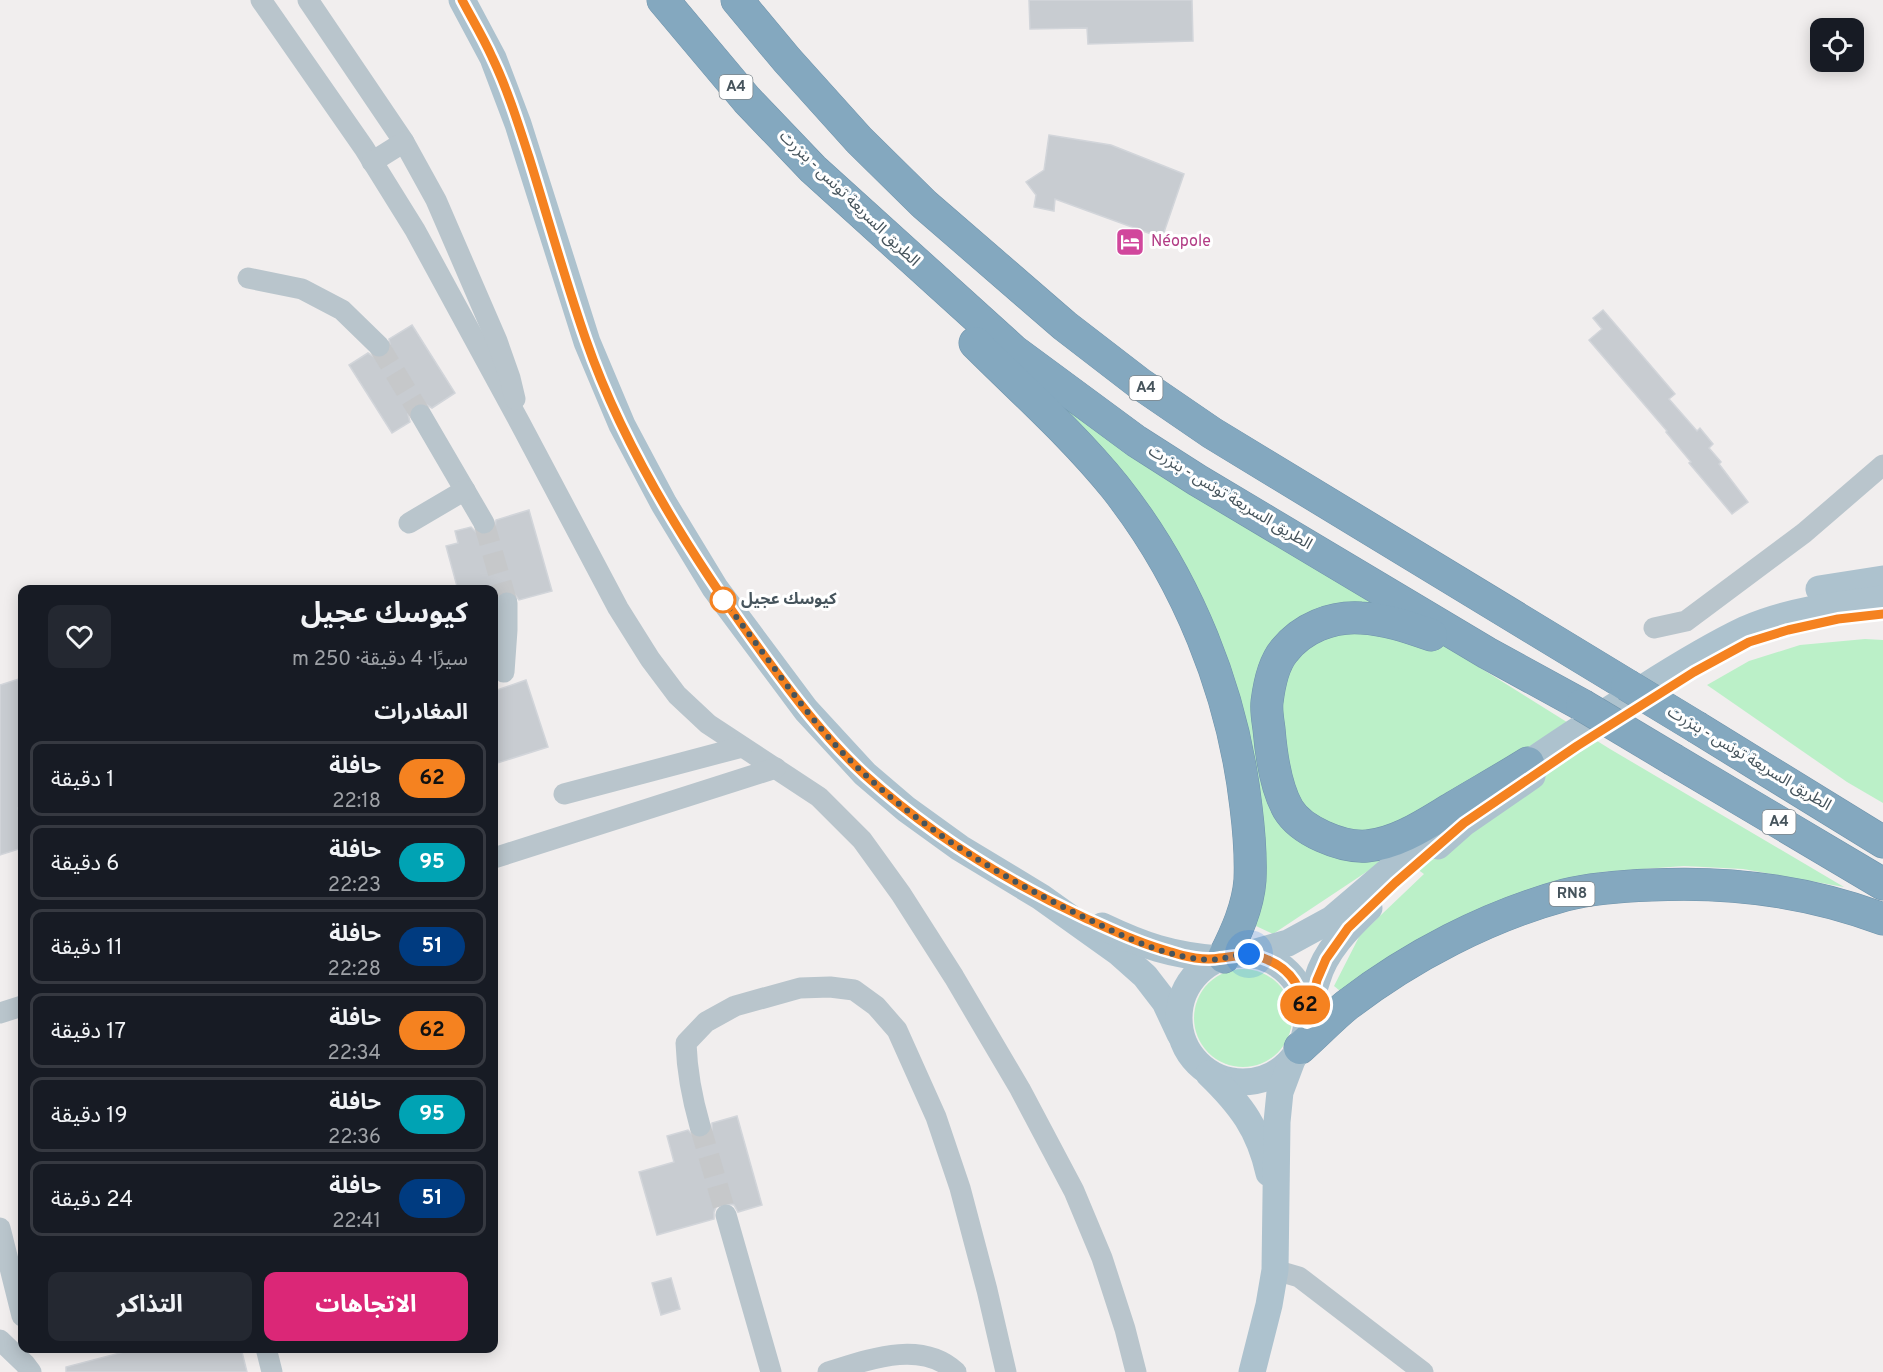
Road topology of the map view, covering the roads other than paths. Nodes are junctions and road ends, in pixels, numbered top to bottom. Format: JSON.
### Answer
{"nodes":[{"id":1,"x":261,"y":0,"type":"edge"},
{"id":2,"x":308,"y":0,"type":"edge"},
{"id":3,"x":462,"y":0,"type":"edge"},
{"id":4,"x":663,"y":0,"type":"edge"},
{"id":5,"x":736,"y":0,"type":"edge"},
{"id":6,"x":404,"y":142,"type":"junction"},
{"id":7,"x":372,"y":162,"type":"junction"},
{"id":8,"x":813,"y":169,"type":"junction"},
{"id":9,"x":248,"y":278,"type":"dead end"},
{"id":10,"x":379,"y":346,"type":"tunnel mouth"},
{"id":11,"x":421,"y":415,"type":"tunnel mouth"},
{"id":12,"x":520,"y":423,"type":"junction"},
{"id":13,"x":1883,"y":465,"type":"edge"},
{"id":14,"x":465,"y":490,"type":"junction"},
{"id":15,"x":409,"y":523,"type":"dead end"},
{"id":16,"x":484,"y":523,"type":"tunnel mouth"},
{"id":17,"x":1883,"y":579,"type":"edge"},
{"id":18,"x":1883,"y":598,"type":"edge"},
{"id":19,"x":507,"y":603,"type":"tunnel mouth"},
{"id":20,"x":1883,"y":614,"type":"edge"},
{"id":21,"x":1654,"y":628,"type":"dead end"},
{"id":22,"x":1486,"y":653,"type":"junction"},
{"id":23,"x":1682,"y":664,"type":"junction"},
{"id":24,"x":504,"y":672,"type":"dead end"},
{"id":25,"x":742,"y":747,"type":"junction"},
{"id":26,"x":1528,"y":763,"type":"junction"},
{"id":27,"x":776,"y":768,"type":"junction"},
{"id":28,"x":1800,"y":790,"type":"junction"},
{"id":29,"x":564,"y":794,"type":"dead end"},
{"id":30,"x":1883,"y":830,"type":"edge"},
{"id":31,"x":1883,"y":842,"type":"edge"},
{"id":32,"x":498,"y":857,"type":"edge"},
{"id":33,"x":1883,"y":884,"type":"edge"},
{"id":34,"x":1041,"y":897,"type":"junction"},
{"id":35,"x":1883,"y":918,"type":"edge"},
{"id":36,"x":1230,"y":957,"type":"junction"},
{"id":37,"x":18,"y":1007,"type":"edge"},
{"id":38,"x":0,"y":1012,"type":"edge"},
{"id":39,"x":1180,"y":1034,"type":"junction"},
{"id":40,"x":1300,"y":1043,"type":"junction"},
{"id":41,"x":1206,"y":1071,"type":"junction"},
{"id":42,"x":700,"y":1126,"type":"tunnel mouth"},
{"id":43,"x":1276,"y":1200,"type":"junction"},
{"id":44,"x":726,"y":1215,"type":"tunnel mouth"},
{"id":45,"x":0,"y":1228,"type":"edge"},
{"id":46,"x":1275,"y":1270,"type":"junction"},
{"id":47,"x":18,"y":1300,"type":"edge"},
{"id":48,"x":0,"y":1340,"type":"edge"},
{"id":49,"x":32,"y":1353,"type":"edge"},
{"id":50,"x":267,"y":1353,"type":"edge"},
{"id":51,"x":31,"y":1372,"type":"edge"},
{"id":52,"x":37,"y":1372,"type":"edge"},
{"id":53,"x":272,"y":1372,"type":"edge"},
{"id":54,"x":771,"y":1372,"type":"edge"},
{"id":55,"x":828,"y":1372,"type":"edge"},
{"id":56,"x":956,"y":1372,"type":"edge"},
{"id":57,"x":1006,"y":1372,"type":"edge"},
{"id":58,"x":1136,"y":1372,"type":"edge"},
{"id":59,"x":1252,"y":1372,"type":"edge"},
{"id":60,"x":1423,"y":1372,"type":"edge"}],
"edges":[{"from":1,"to":7,"type":"street"},
{"from":2,"to":6,"type":"street"},
{"from":3,"to":34,"type":"main road","number":"RN8"},
{"from":4,"to":8,"type":"highway","name":"الطريق السريعة تونس - بنزرت","number":"A4"},
{"from":5,"to":28,"type":"highway","name":"الطريق السريعة تونس - بنزرت","number":"A4","bridge":true},
{"from":6,"to":7,"type":"street"},
{"from":6,"to":12,"type":"street"},
{"from":7,"to":12,"type":"street"},
{"from":8,"to":22,"type":"highway","name":"الطريق السريعة تونس - بنزرت","number":"A4"},
{"from":8,"to":36,"type":"highway"},
{"from":9,"to":10,"type":"street"},
{"from":11,"to":14,"type":"street"},
{"from":12,"to":25,"type":"street"},
{"from":13,"to":21,"type":"street"},
{"from":14,"to":15,"type":"street"},
{"from":14,"to":16,"type":"street"},
{"from":17,"to":23,"type":"main road"},
{"from":18,"to":23,"type":"main road","number":"RN8"},
{"from":19,"to":24,"type":"street"},
{"from":20,"to":40,"type":"main road"},
{"from":22,"to":26,"type":"highway"},
{"from":22,"to":33,"type":"highway","name":"الطريق السريعة تونس - بنزرت","number":"A4","bridge":true},
{"from":23,"to":26,"type":"main road","number":"RN8"},
{"from":25,"to":27,"type":"street"},
{"from":25,"to":29,"type":"street"},
{"from":26,"to":36,"type":"main road","number":"RN8"},
{"from":27,"to":32,"type":"street"},
{"from":27,"to":58,"type":"street"},
{"from":28,"to":30,"type":"highway"},
{"from":28,"to":31,"type":"highway","name":"الطريق السريعة تونس - بنزرت","number":"A4"},
{"from":34,"to":36,"type":"main road","number":"RN8"},
{"from":34,"to":39,"type":"main road","number":"RN8"},
{"from":35,"to":40,"type":"highway","number":"RN8"},
{"from":36,"to":39,"type":"main road","number":"RN8"},
{"from":36,"to":40,"type":"main road","number":"RN8"},
{"from":37,"to":38,"type":"street"},
{"from":39,"to":41,"type":"main road","number":"RN8"},
{"from":40,"to":41,"type":"main road","number":"RN8"},
{"from":40,"to":43,"type":"main road"},
{"from":41,"to":43,"type":"main road"},
{"from":42,"to":57,"type":"street"},
{"from":43,"to":46,"type":"main road"},
{"from":44,"to":54,"type":"street"},
{"from":45,"to":47,"type":"street"},
{"from":46,"to":59,"type":"main road"},
{"from":46,"to":60,"type":"street"},
{"from":48,"to":51,"type":"street"},
{"from":49,"to":52,"type":"street"},
{"from":50,"to":53,"type":"street"},
{"from":55,"to":56,"type":"street"}]}
